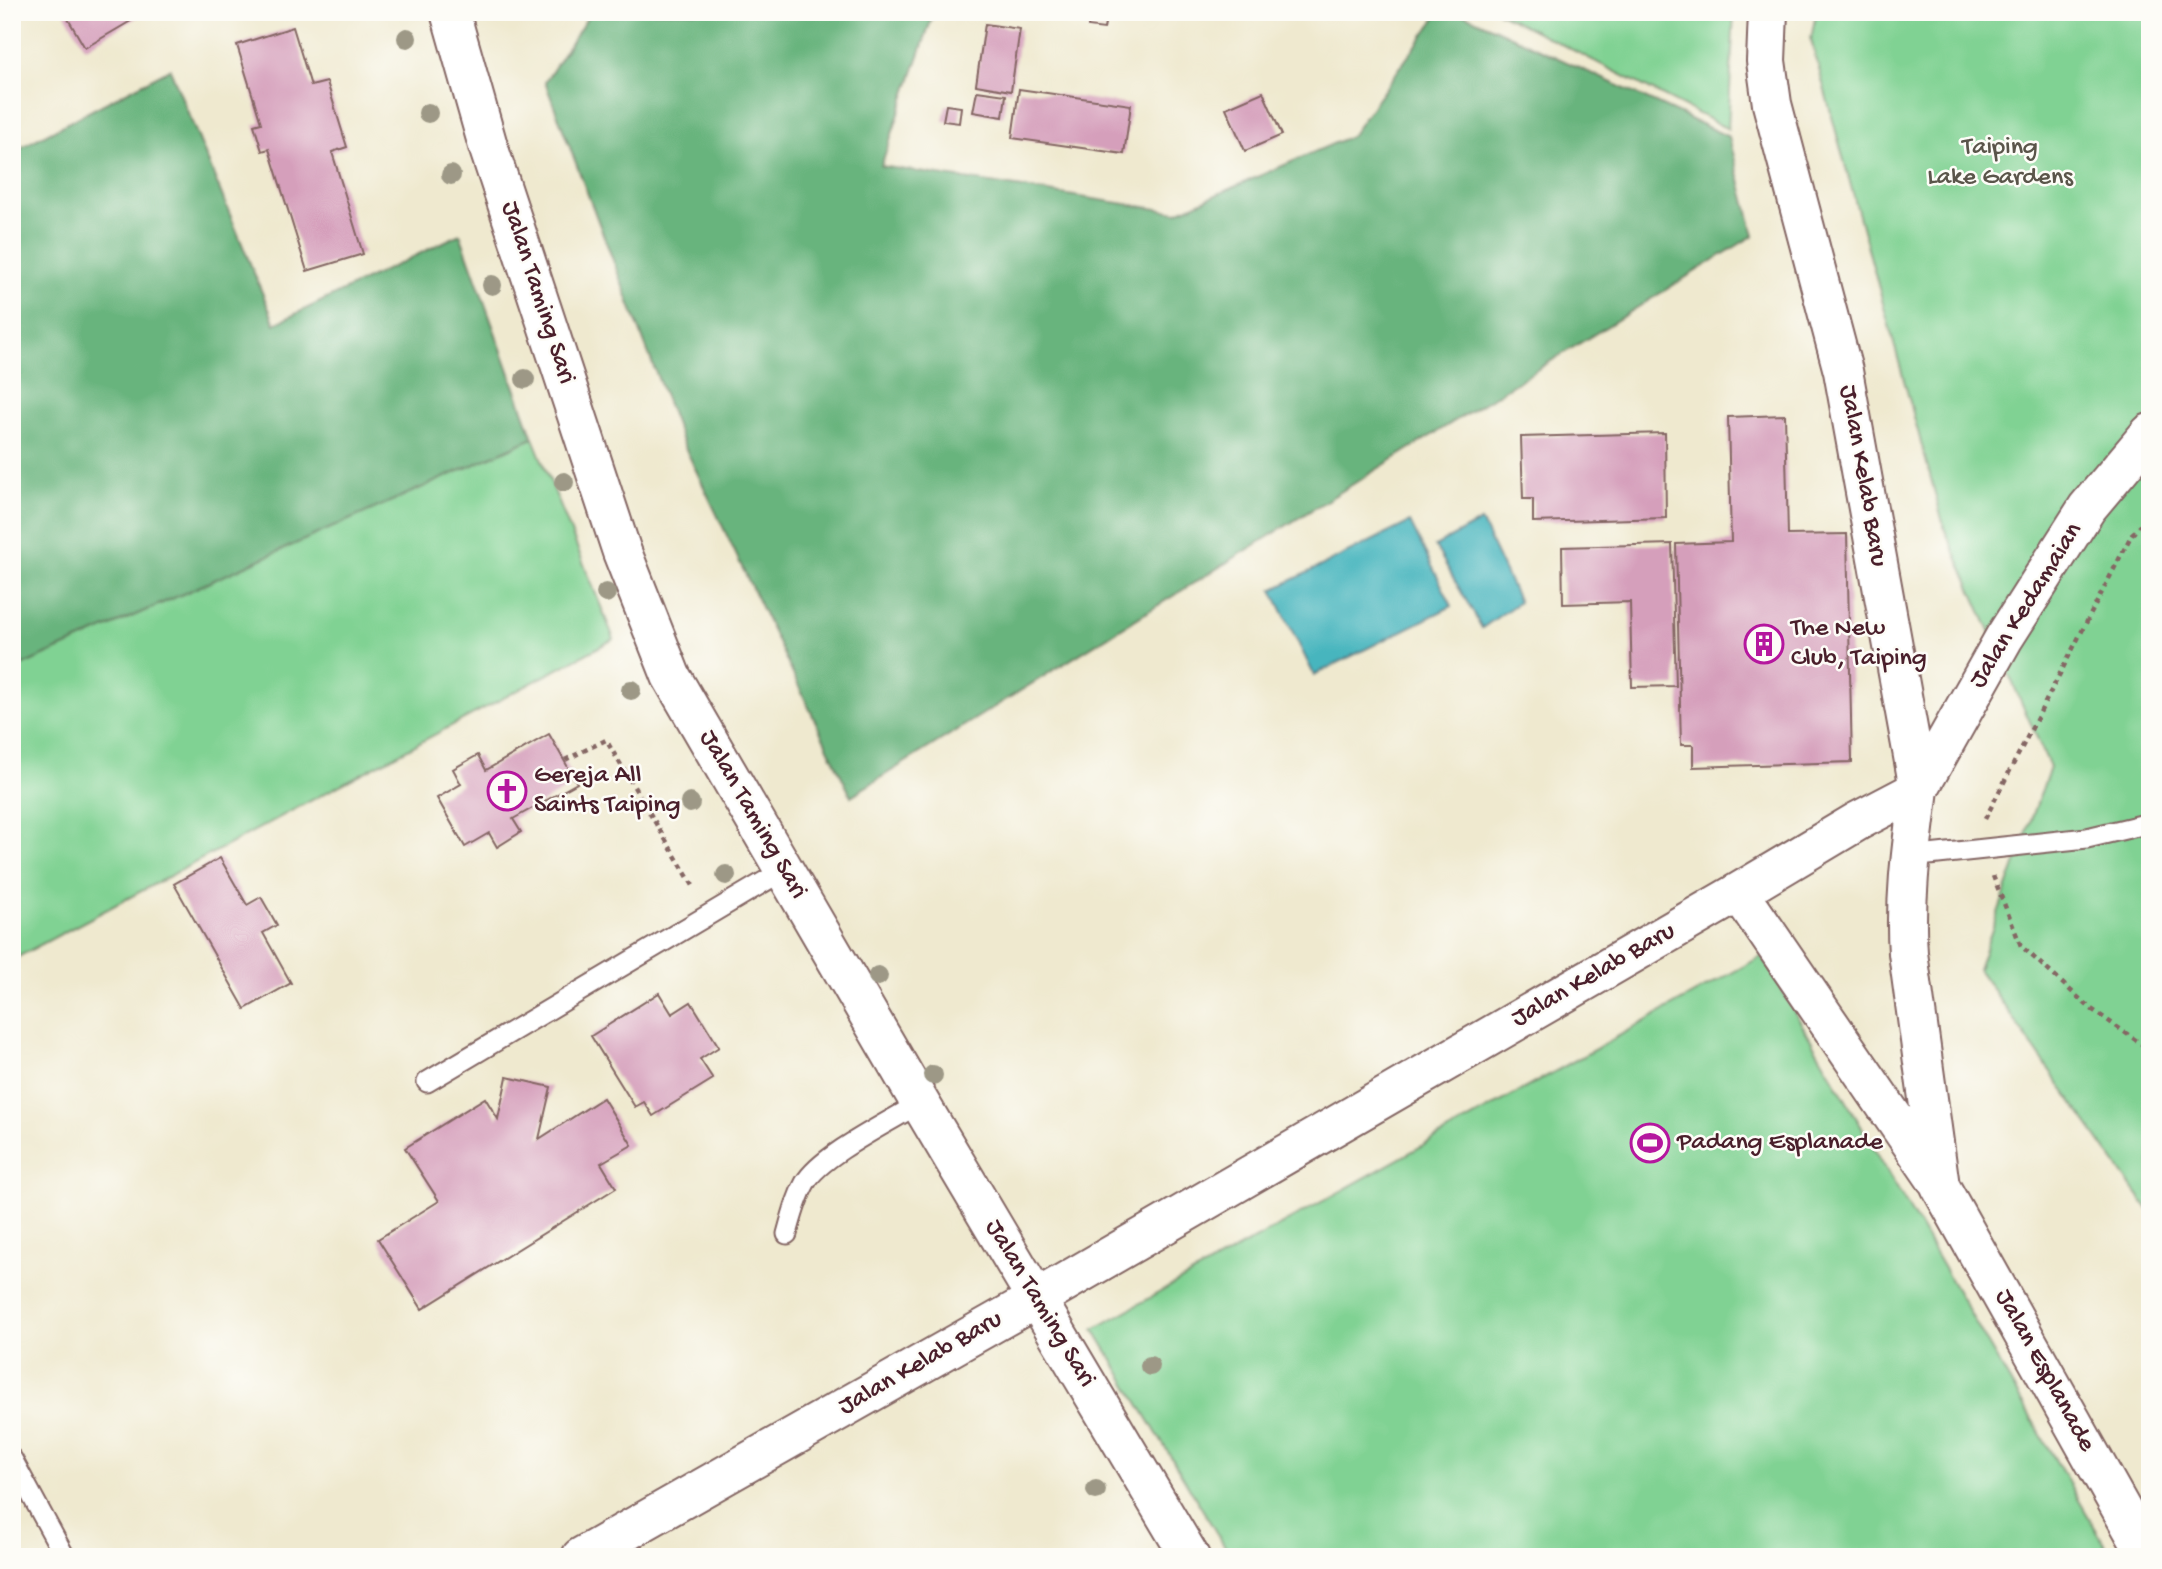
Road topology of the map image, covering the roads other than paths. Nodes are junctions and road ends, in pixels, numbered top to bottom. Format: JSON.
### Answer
{"nodes":[{"id":1,"x":450,"y":12,"type":"edge"},
{"id":2,"x":1768,"y":12,"type":"edge"},
{"id":3,"x":2150,"y":433,"type":"edge"},
{"id":4,"x":1919,"y":789,"type":"junction"},
{"id":5,"x":2150,"y":823,"type":"edge"},
{"id":6,"x":1910,"y":857,"type":"junction"},
{"id":7,"x":784,"y":870,"type":"junction"},
{"id":8,"x":1739,"y":892,"type":"junction"},
{"id":9,"x":427,"y":1082,"type":"dead end"},
{"id":10,"x":920,"y":1103,"type":"junction"},
{"id":11,"x":1940,"y":1186,"type":"junction"},
{"id":12,"x":786,"y":1234,"type":"dead end"},
{"id":13,"x":1036,"y":1299,"type":"junction"},
{"id":14,"x":12,"y":1459,"type":"edge"},
{"id":15,"x":65,"y":1557,"type":"edge"},
{"id":16,"x":581,"y":1557,"type":"edge"},
{"id":17,"x":1190,"y":1557,"type":"edge"},
{"id":18,"x":2148,"y":1557,"type":"edge"}],
"edges":[{"from":1,"to":7,"type":"street","name":"Jalan Taming Sari"},
{"from":2,"to":4,"type":"street","name":"Jalan Kelab Baru"},
{"from":3,"to":4,"type":"street","name":"Jalan Kedamaian"},
{"from":4,"to":6,"type":"street","name":"Jalan Esplanade"},
{"from":4,"to":8,"type":"street","name":"Jalan Kelab Baru"},
{"from":5,"to":6,"type":"lane"},
{"from":6,"to":11,"type":"street","name":"Jalan Esplanade"},
{"from":7,"to":9,"type":"lane"},
{"from":7,"to":10,"type":"street","name":"Jalan Taming Sari"},
{"from":8,"to":11,"type":"street","name":"Jalan Esplanade"},
{"from":8,"to":13,"type":"street","name":"Jalan Kelab Baru"},
{"from":10,"to":12,"type":"lane"},
{"from":10,"to":13,"type":"street","name":"Jalan Taming Sari"},
{"from":11,"to":18,"type":"street","name":"Jalan Esplanade"},
{"from":13,"to":16,"type":"street","name":"Jalan Kelab Baru"},
{"from":13,"to":17,"type":"street","name":"Jalan Taming Sari"},
{"from":14,"to":15,"type":"lane"}]}
